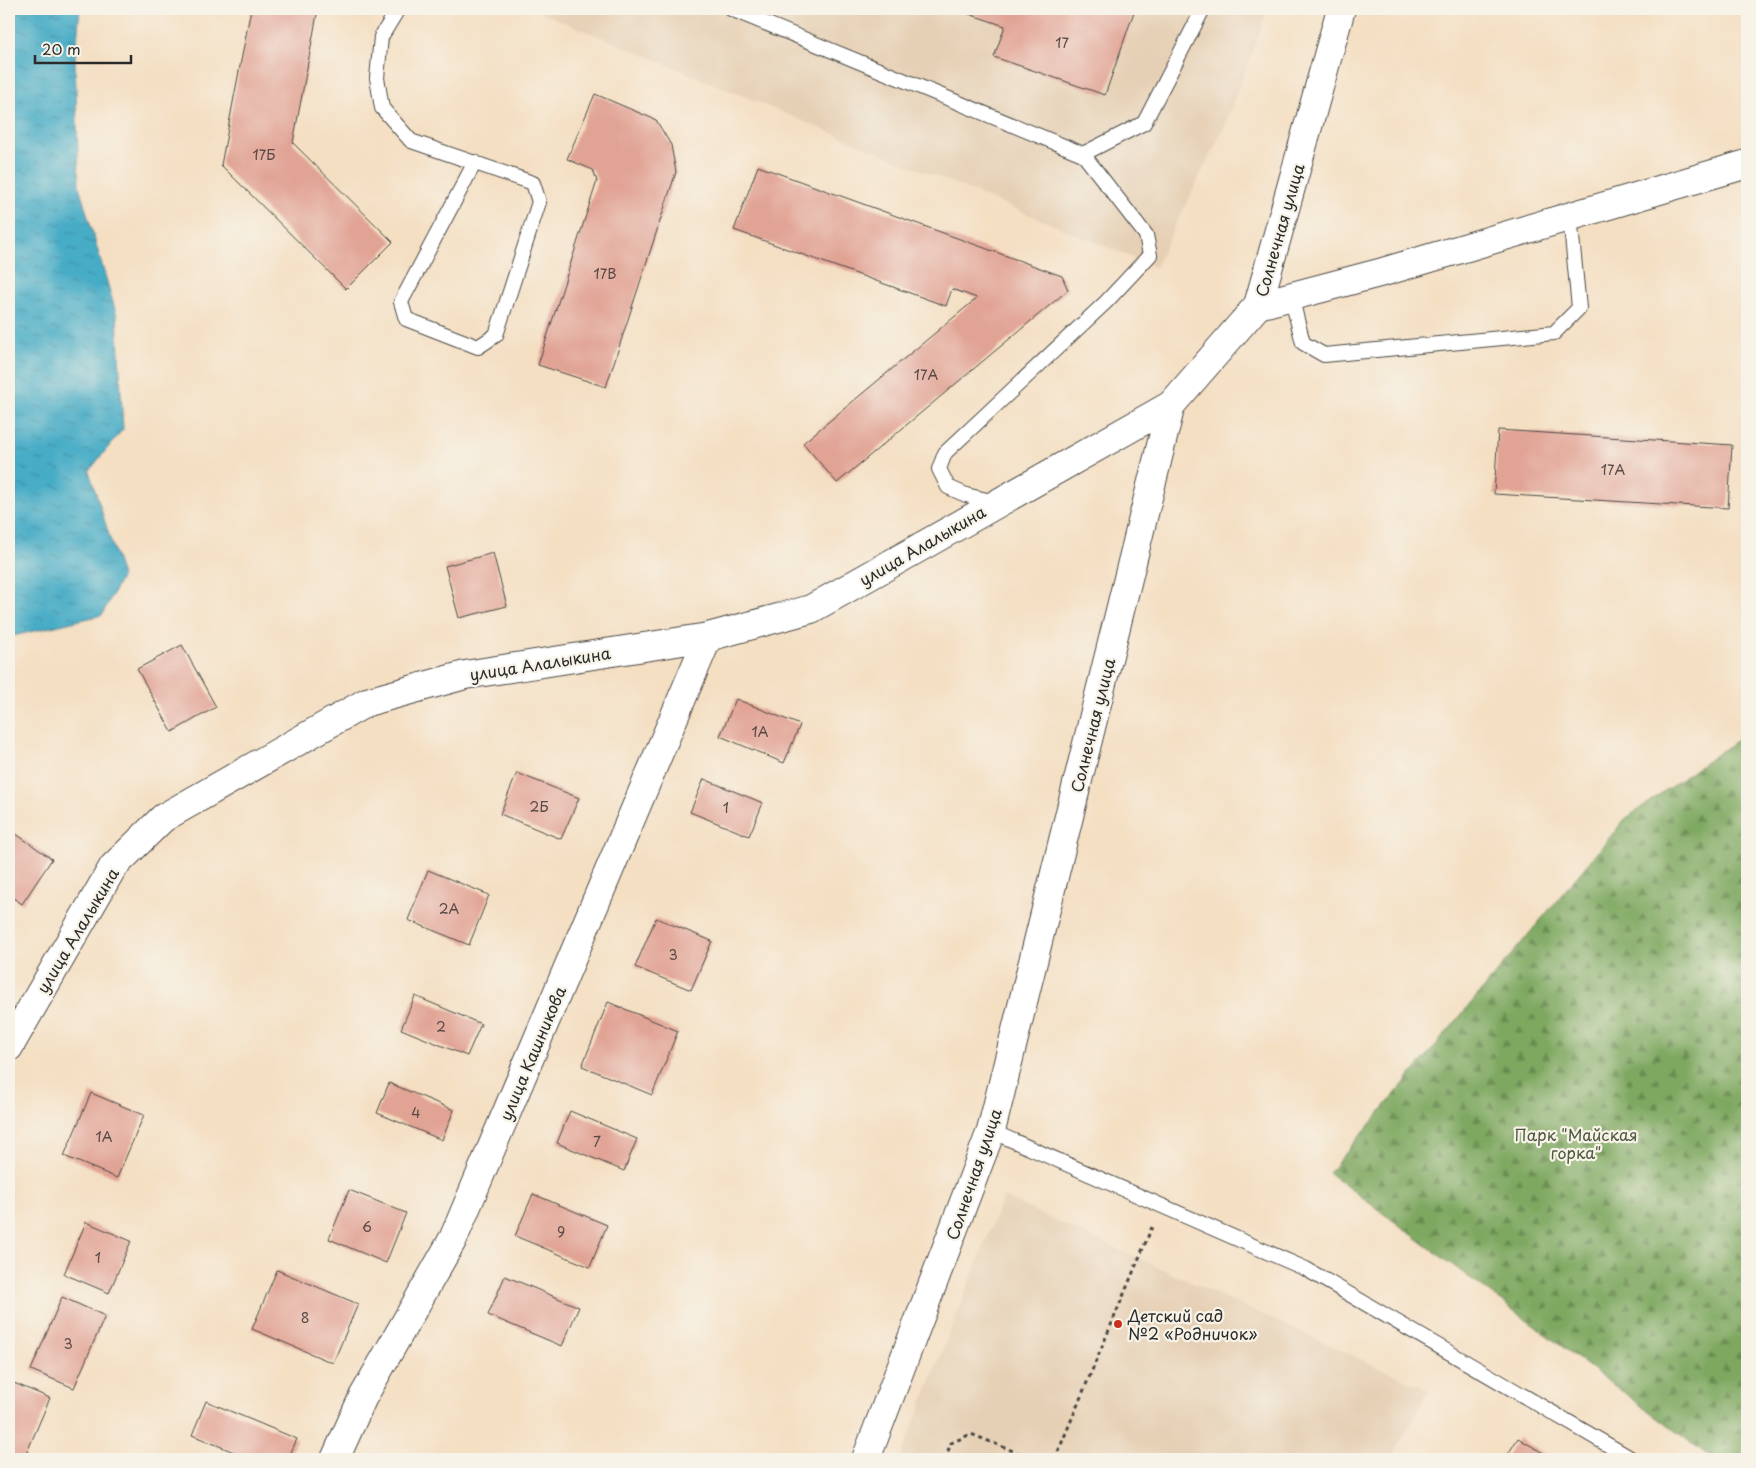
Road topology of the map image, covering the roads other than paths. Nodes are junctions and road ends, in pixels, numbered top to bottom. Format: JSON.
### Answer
{"nodes":[{"id":1,"x":398,"y":9,"type":"edge"},
{"id":2,"x":731,"y":9,"type":"edge"},
{"id":3,"x":1202,"y":9,"type":"edge"},
{"id":4,"x":1341,"y":9,"type":"edge"},
{"id":5,"x":1083,"y":154,"type":"junction"},
{"id":6,"x":475,"y":162,"type":"junction"},
{"id":7,"x":1747,"y":164,"type":"edge"},
{"id":8,"x":1570,"y":216,"type":"junction"},
{"id":9,"x":1291,"y":296,"type":"junction"},
{"id":10,"x":1258,"y":305,"type":"junction"},
{"id":11,"x":1171,"y":405,"type":"junction"},
{"id":12,"x":999,"y":502,"type":"junction"},
{"id":13,"x":708,"y":637,"type":"junction"},
{"id":14,"x":9,"y":1047,"type":"edge"},
{"id":15,"x":992,"y":1131,"type":"junction"},
{"id":16,"x":336,"y":1459,"type":"edge"},
{"id":17,"x":866,"y":1459,"type":"edge"},
{"id":18,"x":1632,"y":1459,"type":"edge"}],
"edges":[{"from":1,"to":6,"type":"lane"},
{"from":2,"to":5,"type":"lane"},
{"from":3,"to":5,"type":"lane"},
{"from":4,"to":10,"type":"street","name":"Солнечная улица"},
{"from":5,"to":12,"type":"lane"},
{"from":6,"to":6,"type":"lane"},
{"from":7,"to":8,"type":"street"},
{"from":8,"to":9,"type":"street"},
{"from":8,"to":9,"type":"lane"},
{"from":9,"to":10,"type":"street"},
{"from":10,"to":11,"type":"street","name":"Солнечная улица"},
{"from":11,"to":12,"type":"street","name":"улица Алалыкина"},
{"from":11,"to":15,"type":"street","name":"Солнечная улица"},
{"from":12,"to":13,"type":"street","name":"улица Алалыкина"},
{"from":13,"to":14,"type":"street","name":"улица Алалыкина"},
{"from":13,"to":16,"type":"street","name":"улица Кашникова"},
{"from":15,"to":17,"type":"street","name":"Солнечная улица"},
{"from":15,"to":18,"type":"lane"}]}
